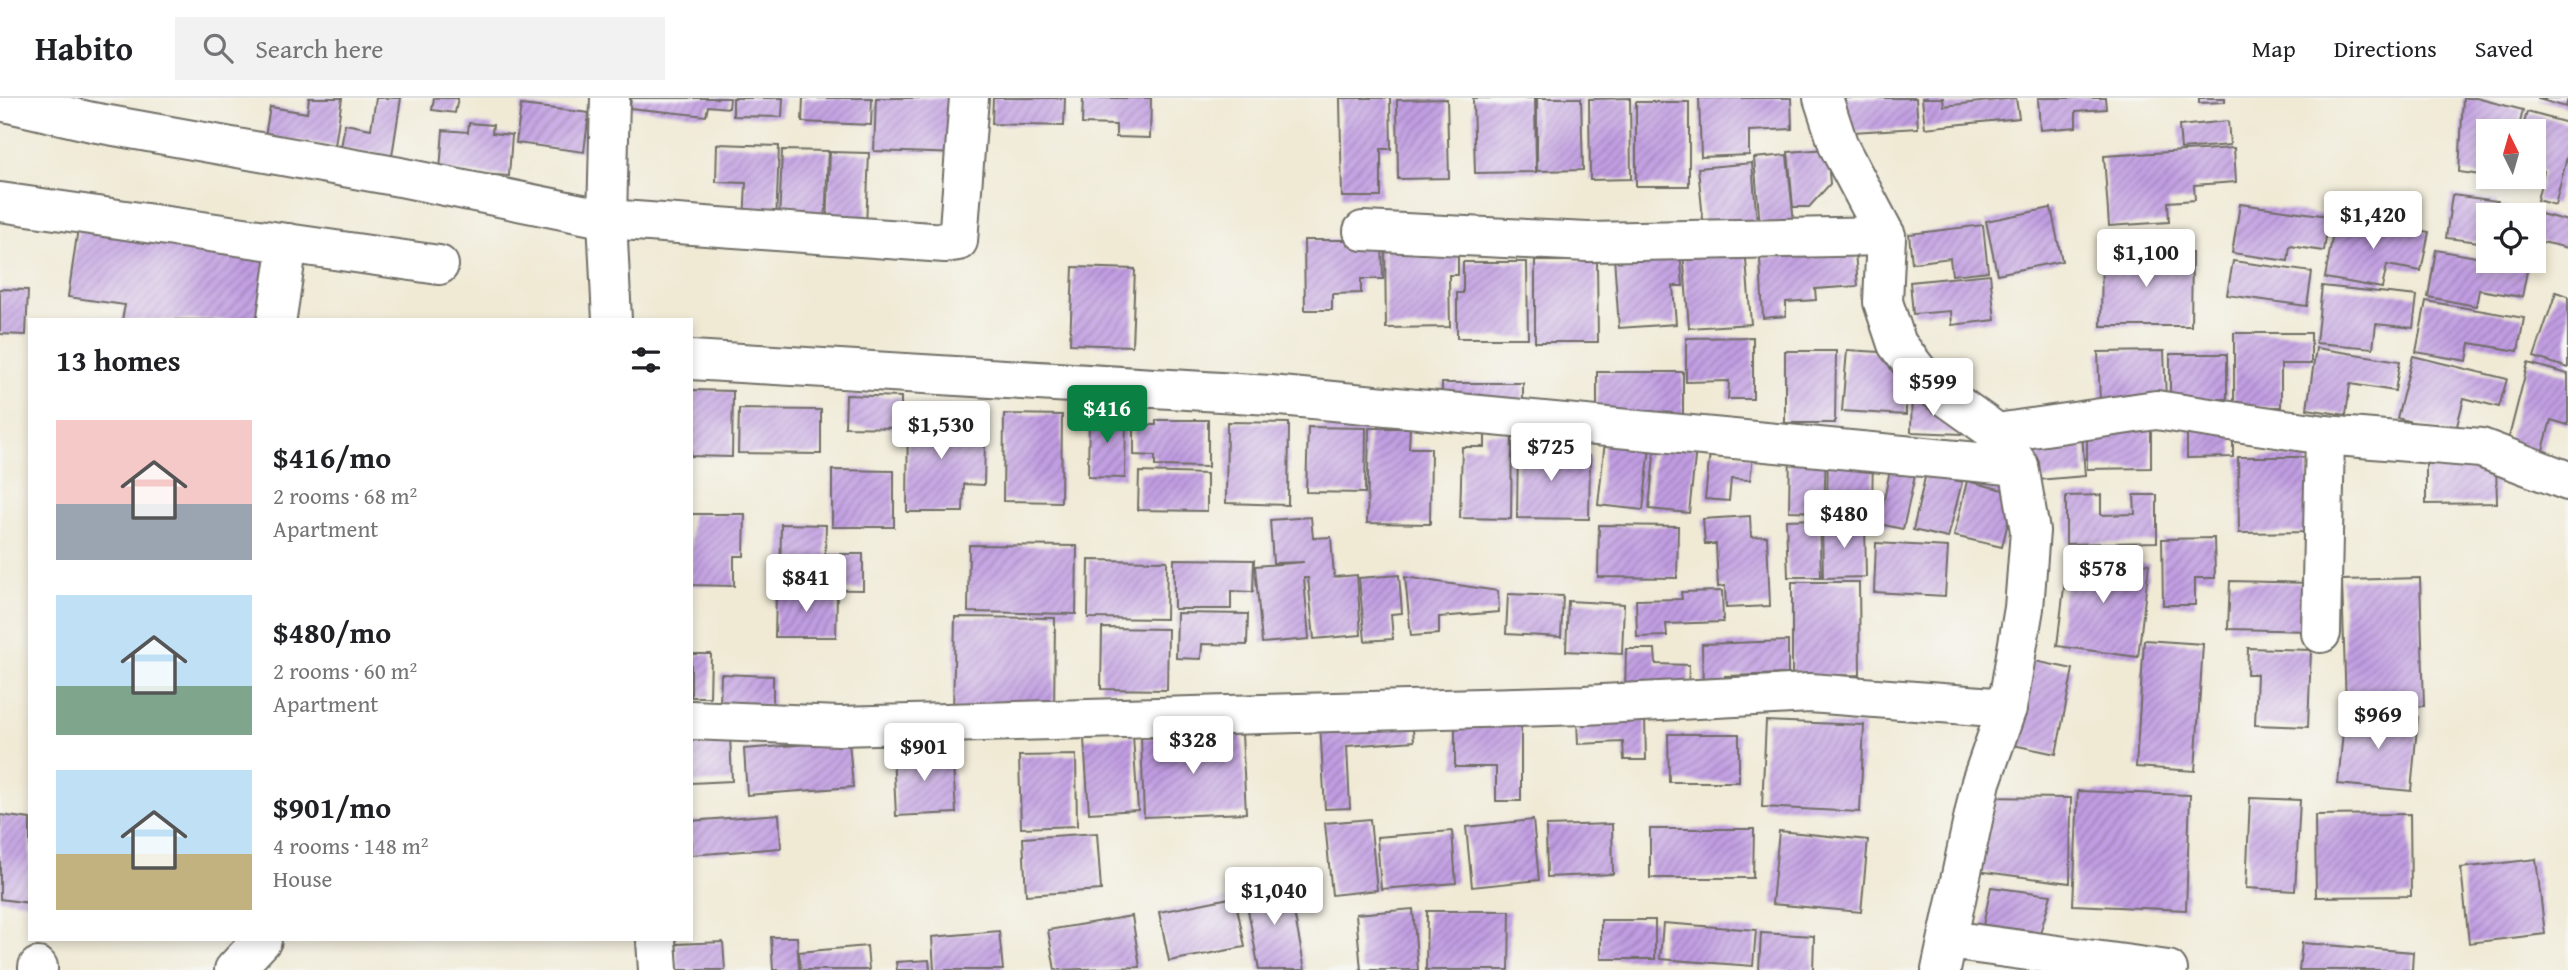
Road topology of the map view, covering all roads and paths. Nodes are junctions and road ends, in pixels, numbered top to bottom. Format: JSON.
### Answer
{"nodes":[{"id":1,"x":610,"y":98,"type":"edge"},
{"id":2,"x":969,"y":98,"type":"edge"},
{"id":3,"x":1823,"y":98,"type":"edge"},
{"id":4,"x":0,"y":101,"type":"edge"},
{"id":5,"x":0,"y":202,"type":"edge"},
{"id":6,"x":607,"y":219,"type":"junction"},
{"id":7,"x":1363,"y":231,"type":"dead end"},
{"id":8,"x":1886,"y":236,"type":"junction"},
{"id":9,"x":288,"y":243,"type":"junction"},
{"id":10,"x":439,"y":265,"type":"dead end"},
{"id":11,"x":277,"y":317,"type":"dead end"},
{"id":12,"x":612,"y":318,"type":"edge"},
{"id":13,"x":693,"y":360,"type":"edge"},
{"id":14,"x":1997,"y":433,"type":"junction"},
{"id":15,"x":2325,"y":435,"type":"junction"},
{"id":16,"x":2019,"y":466,"type":"junction"},
{"id":17,"x":2568,"y":481,"type":"edge"},
{"id":18,"x":2321,"y":633,"type":"dead end"},
{"id":19,"x":2007,"y":708,"type":"junction"},
{"id":20,"x":693,"y":720,"type":"edge"},
{"id":21,"x":261,"y":941,"type":"edge"},
{"id":22,"x":656,"y":941,"type":"edge"},
{"id":23,"x":1945,"y":955,"type":"edge"},
{"id":24,"x":234,"y":970,"type":"edge"},
{"id":25,"x":658,"y":970,"type":"edge"},
{"id":26,"x":2168,"y":970,"type":"edge"}],
"edges":[{"from":1,"to":6,"type":"street"},
{"from":2,"to":6,"type":"street"},
{"from":3,"to":8,"type":"street"},
{"from":4,"to":6,"type":"street"},
{"from":5,"to":9,"type":"street"},
{"from":6,"to":12,"type":"street"},
{"from":7,"to":8,"type":"street"},
{"from":8,"to":14,"type":"street"},
{"from":9,"to":10,"type":"street"},
{"from":9,"to":11,"type":"street"},
{"from":13,"to":16,"type":"street"},
{"from":14,"to":15,"type":"street"},
{"from":14,"to":16,"type":"street"},
{"from":15,"to":17,"type":"street"},
{"from":15,"to":18,"type":"street"},
{"from":16,"to":19,"type":"street"},
{"from":19,"to":20,"type":"street"},
{"from":19,"to":23,"type":"street"},
{"from":21,"to":24,"type":"street"},
{"from":22,"to":25,"type":"street"},
{"from":23,"to":26,"type":"street"}]}
